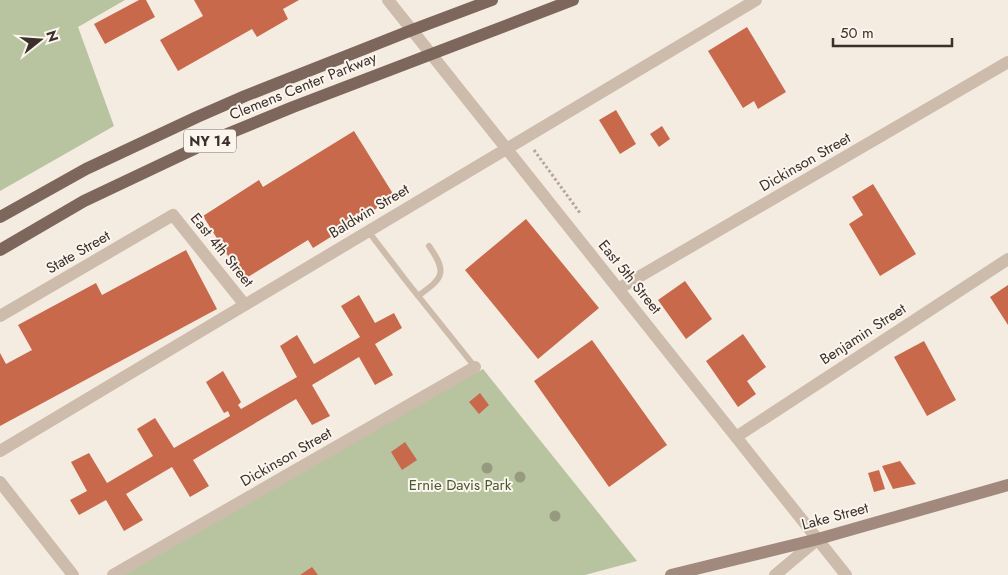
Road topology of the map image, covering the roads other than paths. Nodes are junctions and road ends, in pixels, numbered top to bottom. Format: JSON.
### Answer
{"nodes":[{"id":1,"x":388,"y":0,"type":"edge"},
{"id":2,"x":492,"y":0,"type":"edge"},
{"id":3,"x":573,"y":0,"type":"edge"},
{"id":4,"x":756,"y":0,"type":"edge"},
{"id":5,"x":412,"y":30,"type":"junction"},
{"id":6,"x":430,"y":54,"type":"junction"},
{"id":7,"x":1008,"y":62,"type":"edge"},
{"id":8,"x":506,"y":148,"type":"junction"},
{"id":9,"x":173,"y":215,"type":"joint"},
{"id":10,"x":0,"y":216,"type":"edge"},
{"id":11,"x":368,"y":231,"type":"junction"},
{"id":12,"x":429,"y":246,"type":"dead end"},
{"id":13,"x":0,"y":250,"type":"edge"},
{"id":14,"x":1008,"y":259,"type":"edge"},
{"id":15,"x":618,"y":289,"type":"junction"},
{"id":16,"x":418,"y":296,"type":"junction"},
{"id":17,"x":245,"y":305,"type":"junction"},
{"id":18,"x":0,"y":316,"type":"edge"},
{"id":19,"x":475,"y":367,"type":"joint"},
{"id":20,"x":736,"y":437,"type":"junction"},
{"id":21,"x":0,"y":450,"type":"edge"},
{"id":22,"x":0,"y":482,"type":"edge"},
{"id":23,"x":1008,"y":485,"type":"edge"},
{"id":24,"x":818,"y":539,"type":"junction"},
{"id":25,"x":73,"y":575,"type":"edge"},
{"id":26,"x":113,"y":575,"type":"edge"},
{"id":27,"x":670,"y":575,"type":"edge"},
{"id":28,"x":775,"y":575,"type":"edge"},
{"id":29,"x":846,"y":575,"type":"edge"}],
"edges":[{"from":1,"to":5,"type":"street","name":"East 5th Street"},
{"from":2,"to":5,"type":"main road","name":"Clemens Center Parkway","number":"NY 14"},
{"from":3,"to":6,"type":"main road","name":"Clemens Center Parkway","number":"NY 14"},
{"from":4,"to":8,"type":"street","name":"Baldwin Street"},
{"from":5,"to":6,"type":"street","name":"East 5th Street"},
{"from":5,"to":10,"type":"main road","name":"Clemens Center Parkway","number":"NY 14"},
{"from":6,"to":8,"type":"street","name":"East 5th Street"},
{"from":6,"to":13,"type":"main road","name":"Clemens Center Parkway","number":"NY 14"},
{"from":7,"to":15,"type":"street","name":"Dickinson Street"},
{"from":8,"to":11,"type":"street","name":"Baldwin Street"},
{"from":8,"to":15,"type":"street","name":"East 5th Street"},
{"from":9,"to":17,"type":"street","name":"East 4th Street"},
{"from":9,"to":18,"type":"street","name":"State Street"},
{"from":11,"to":16,"type":"lane"},
{"from":11,"to":17,"type":"street","name":"Baldwin Street"},
{"from":12,"to":16,"type":"lane"},
{"from":14,"to":20,"type":"street","name":"Benjamin Street"},
{"from":15,"to":20,"type":"street","name":"East 5th Street"},
{"from":16,"to":19,"type":"lane"},
{"from":17,"to":21,"type":"street","name":"Baldwin Street"},
{"from":19,"to":26,"type":"street","name":"Dickinson Street"},
{"from":20,"to":24,"type":"street","name":"East 5th Street"},
{"from":22,"to":25,"type":"street"},
{"from":23,"to":24,"type":"street","name":"Lake Street"},
{"from":24,"to":27,"type":"street","name":"Lake Street"},
{"from":24,"to":28,"type":"street"},
{"from":24,"to":29,"type":"street","name":"East 5th Street"}]}
